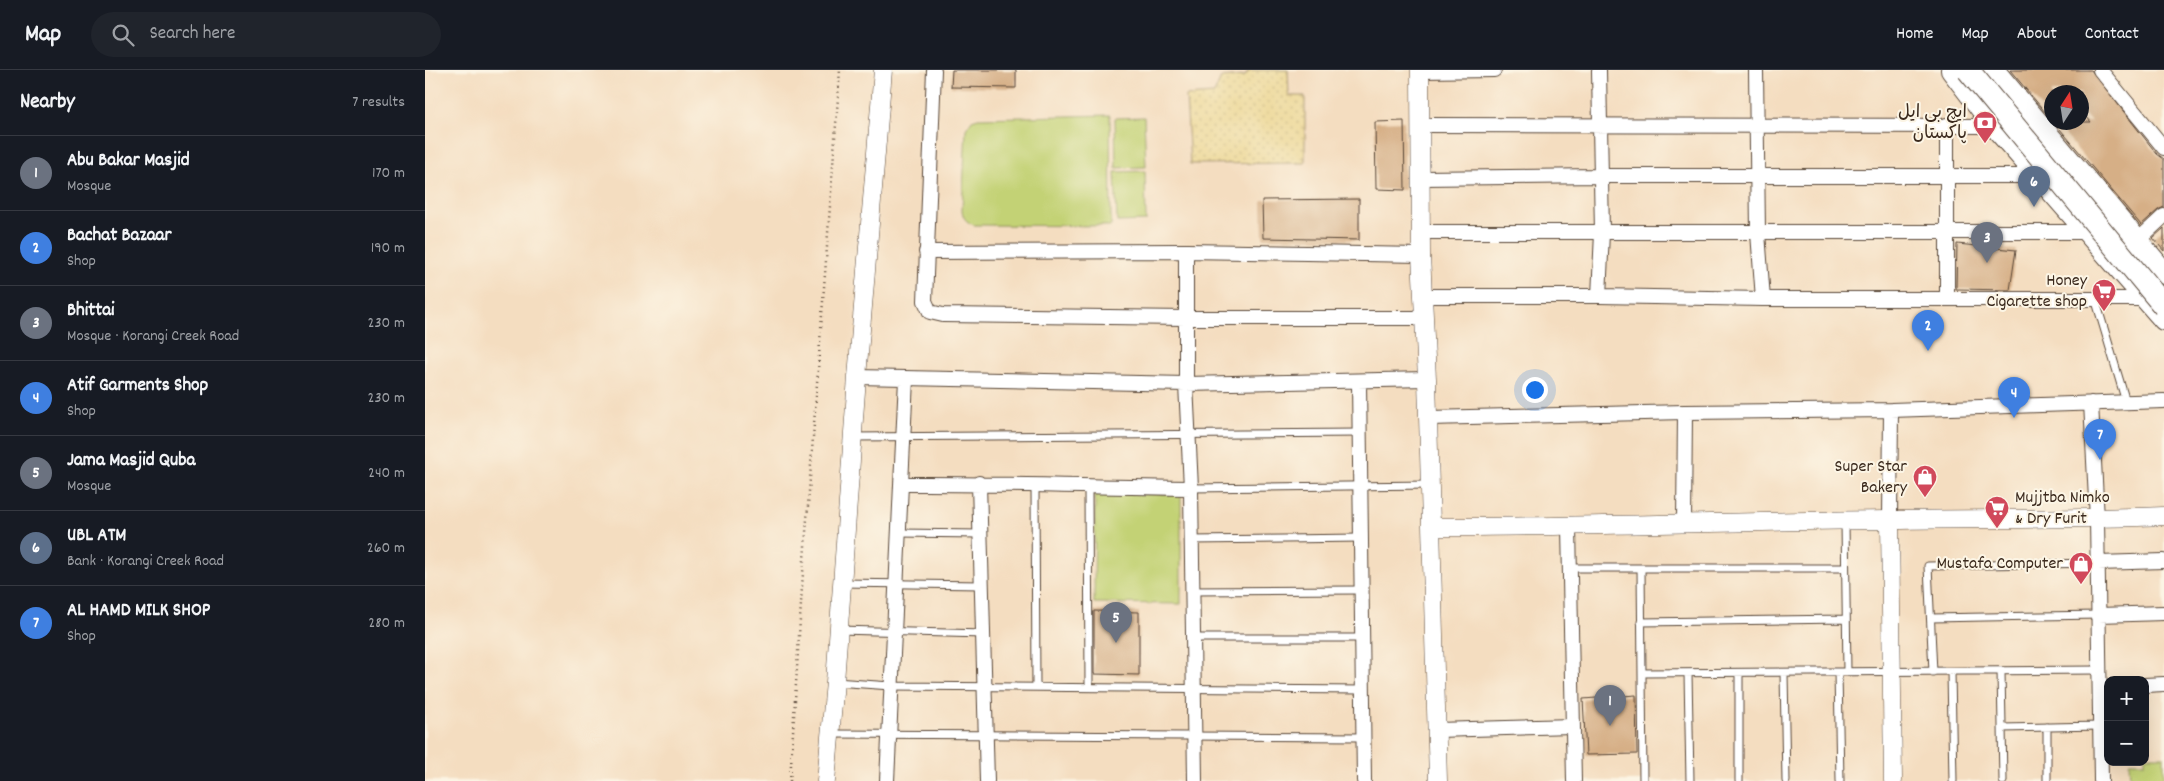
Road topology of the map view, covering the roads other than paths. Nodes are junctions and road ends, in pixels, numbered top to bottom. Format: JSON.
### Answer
{"nodes":[{"id":1,"x":883,"y":70,"type":"edge"},
{"id":2,"x":934,"y":70,"type":"edge"},
{"id":3,"x":1494,"y":70,"type":"edge"},
{"id":4,"x":1599,"y":70,"type":"edge"},
{"id":5,"x":1756,"y":70,"type":"edge"},
{"id":6,"x":1952,"y":70,"type":"edge"},
{"id":7,"x":1968,"y":70,"type":"edge"},
{"id":8,"x":1993,"y":70,"type":"edge"},
{"id":9,"x":2100,"y":70,"type":"edge"},
{"id":10,"x":1420,"y":71,"type":"edge"},
{"id":11,"x":1421,"y":125,"type":"junction"},
{"id":12,"x":1600,"y":125,"type":"junction"},
{"id":13,"x":1757,"y":125,"type":"junction"},
{"id":14,"x":1947,"y":126,"type":"junction"},
{"id":15,"x":1995,"y":126,"type":"junction"},
{"id":16,"x":2164,"y":148,"type":"edge"},
{"id":17,"x":1758,"y":175,"type":"junction"},
{"id":18,"x":1948,"y":175,"type":"junction"},
{"id":19,"x":1601,"y":176,"type":"junction"},
{"id":20,"x":2038,"y":176,"type":"junction"},
{"id":21,"x":1421,"y":178,"type":"junction"},
{"id":22,"x":2164,"y":216,"type":"edge"},
{"id":23,"x":1421,"y":232,"type":"junction"},
{"id":24,"x":2086,"y":232,"type":"junction"},
{"id":25,"x":1602,"y":233,"type":"junction"},
{"id":26,"x":1758,"y":233,"type":"junction"},
{"id":27,"x":1947,"y":233,"type":"junction"},
{"id":28,"x":2139,"y":239,"type":"junction"},
{"id":29,"x":1186,"y":251,"type":"junction"},
{"id":30,"x":926,"y":252,"type":"junction"},
{"id":31,"x":1421,"y":255,"type":"junction"},
{"id":32,"x":2164,"y":257,"type":"edge"},
{"id":33,"x":2164,"y":273,"type":"edge"},
{"id":34,"x":1423,"y":296,"type":"junction"},
{"id":35,"x":1599,"y":296,"type":"junction"},
{"id":36,"x":2095,"y":298,"type":"junction"},
{"id":37,"x":1763,"y":299,"type":"junction"},
{"id":38,"x":1947,"y":299,"type":"junction"},
{"id":39,"x":2158,"y":300,"type":"edge"},
{"id":40,"x":1186,"y":318,"type":"junction"},
{"id":41,"x":1425,"y":318,"type":"junction"},
{"id":42,"x":2164,"y":320,"type":"edge"},
{"id":43,"x":857,"y":376,"type":"junction"},
{"id":44,"x":905,"y":379,"type":"junction"},
{"id":45,"x":1427,"y":380,"type":"junction"},
{"id":46,"x":1359,"y":382,"type":"junction"},
{"id":47,"x":1187,"y":384,"type":"junction"},
{"id":48,"x":2164,"y":401,"type":"edge"},
{"id":49,"x":2126,"y":402,"type":"junction"},
{"id":50,"x":2091,"y":403,"type":"junction"},
{"id":51,"x":1891,"y":410,"type":"junction"},
{"id":52,"x":1685,"y":412,"type":"junction"},
{"id":53,"x":1428,"y":418,"type":"junction"},
{"id":54,"x":1360,"y":433,"type":"junction"},
{"id":55,"x":1188,"y":434,"type":"junction"},
{"id":56,"x":903,"y":436,"type":"junction"},
{"id":57,"x":852,"y":437,"type":"junction"},
{"id":58,"x":979,"y":483,"type":"junction"},
{"id":59,"x":901,"y":484,"type":"junction"},
{"id":60,"x":1430,"y":485,"type":"junction"},
{"id":61,"x":1035,"y":486,"type":"junction"},
{"id":62,"x":1360,"y":486,"type":"junction"},
{"id":63,"x":1088,"y":487,"type":"junction"},
{"id":64,"x":1191,"y":488,"type":"junction"},
{"id":65,"x":2164,"y":516,"type":"edge"},
{"id":66,"x":2097,"y":519,"type":"junction"},
{"id":67,"x":1890,"y":520,"type":"junction"},
{"id":68,"x":1845,"y":521,"type":"junction"},
{"id":69,"x":1684,"y":524,"type":"junction"},
{"id":70,"x":1431,"y":527,"type":"junction"},
{"id":71,"x":1569,"y":527,"type":"junction"},
{"id":72,"x":899,"y":533,"type":"junction"},
{"id":73,"x":980,"y":534,"type":"junction"},
{"id":74,"x":1361,"y":538,"type":"junction"},
{"id":75,"x":1192,"y":540,"type":"junction"},
{"id":76,"x":2164,"y":562,"type":"edge"},
{"id":77,"x":2098,"y":563,"type":"junction"},
{"id":78,"x":1570,"y":568,"type":"junction"},
{"id":79,"x":1641,"y":568,"type":"junction"},
{"id":80,"x":1845,"y":568,"type":"junction"},
{"id":81,"x":841,"y":583,"type":"junction"},
{"id":82,"x":896,"y":584,"type":"junction"},
{"id":83,"x":981,"y":585,"type":"junction"},
{"id":84,"x":1361,"y":590,"type":"junction"},
{"id":85,"x":1191,"y":591,"type":"junction"},
{"id":86,"x":2164,"y":613,"type":"edge"},
{"id":87,"x":2099,"y":615,"type":"junction"},
{"id":88,"x":1931,"y":618,"type":"junction"},
{"id":89,"x":1846,"y":619,"type":"junction"},
{"id":90,"x":1641,"y":622,"type":"junction"},
{"id":91,"x":838,"y":630,"type":"junction"},
{"id":92,"x":895,"y":631,"type":"junction"},
{"id":93,"x":984,"y":634,"type":"junction"},
{"id":94,"x":1193,"y":638,"type":"junction"},
{"id":95,"x":1362,"y":638,"type":"junction"},
{"id":96,"x":2099,"y":670,"type":"junction"},
{"id":97,"x":2001,"y":671,"type":"junction"},
{"id":98,"x":1838,"y":672,"type":"junction"},
{"id":99,"x":1847,"y":672,"type":"junction"},
{"id":100,"x":1933,"y":672,"type":"junction"},
{"id":101,"x":1951,"y":672,"type":"junction"},
{"id":102,"x":1688,"y":673,"type":"junction"},
{"id":103,"x":1739,"y":673,"type":"junction"},
{"id":104,"x":1784,"y":673,"type":"junction"},
{"id":105,"x":1892,"y":673,"type":"junction"},
{"id":106,"x":1642,"y":674,"type":"junction"},
{"id":107,"x":835,"y":682,"type":"junction"},
{"id":108,"x":2164,"y":684,"type":"edge"},
{"id":109,"x":2149,"y":685,"type":"edge"},
{"id":110,"x":891,"y":686,"type":"junction"},
{"id":111,"x":985,"y":686,"type":"junction"},
{"id":112,"x":2104,"y":686,"type":"edge"},
{"id":113,"x":1037,"y":687,"type":"junction"},
{"id":114,"x":1089,"y":687,"type":"junction"},
{"id":115,"x":1194,"y":688,"type":"junction"},
{"id":116,"x":1364,"y":690,"type":"junction"},
{"id":117,"x":1573,"y":726,"type":"junction"},
{"id":118,"x":2100,"y":726,"type":"junction"},
{"id":119,"x":2047,"y":727,"type":"junction"},
{"id":120,"x":2002,"y":728,"type":"junction"},
{"id":121,"x":1437,"y":730,"type":"junction"},
{"id":122,"x":830,"y":734,"type":"junction"},
{"id":123,"x":890,"y":735,"type":"junction"},
{"id":124,"x":986,"y":735,"type":"junction"},
{"id":125,"x":1195,"y":736,"type":"junction"},
{"id":126,"x":1363,"y":737,"type":"junction"},
{"id":127,"x":826,"y":781,"type":"edge"},
{"id":128,"x":887,"y":781,"type":"edge"},
{"id":129,"x":987,"y":781,"type":"edge"},
{"id":130,"x":1195,"y":781,"type":"edge"},
{"id":131,"x":1364,"y":781,"type":"edge"},
{"id":132,"x":1439,"y":781,"type":"edge"},
{"id":133,"x":1574,"y":781,"type":"edge"},
{"id":134,"x":1643,"y":781,"type":"edge"},
{"id":135,"x":1690,"y":781,"type":"edge"},
{"id":136,"x":1739,"y":781,"type":"edge"},
{"id":137,"x":1786,"y":781,"type":"edge"},
{"id":138,"x":1840,"y":781,"type":"edge"},
{"id":139,"x":1893,"y":781,"type":"edge"},
{"id":140,"x":1953,"y":781,"type":"edge"},
{"id":141,"x":2003,"y":781,"type":"edge"},
{"id":142,"x":2047,"y":781,"type":"edge"},
{"id":143,"x":2101,"y":781,"type":"edge"}],
"edges":[{"from":1,"to":43,"type":"street"},
{"from":2,"to":30,"type":"street"},
{"from":3,"to":10,"type":"street"},
{"from":4,"to":12,"type":"street"},
{"from":5,"to":13,"type":"street"},
{"from":6,"to":15,"type":"main road"},
{"from":7,"to":39,"type":"main road","bridge":true},
{"from":8,"to":28,"type":"main road"},
{"from":9,"to":16,"type":"street"},
{"from":10,"to":11,"type":"street"},
{"from":11,"to":12,"type":"street"},
{"from":11,"to":21,"type":"street"},
{"from":12,"to":13,"type":"street"},
{"from":12,"to":19,"type":"street"},
{"from":13,"to":14,"type":"street"},
{"from":13,"to":17,"type":"street"},
{"from":14,"to":15,"type":"street"},
{"from":14,"to":18,"type":"street"},
{"from":15,"to":20,"type":"main road"},
{"from":17,"to":18,"type":"street"},
{"from":17,"to":19,"type":"street"},
{"from":17,"to":26,"type":"street"},
{"from":18,"to":20,"type":"street"},
{"from":18,"to":27,"type":"street"},
{"from":19,"to":21,"type":"street"},
{"from":19,"to":25,"type":"street"},
{"from":20,"to":24,"type":"main road"},
{"from":21,"to":23,"type":"street"},
{"from":22,"to":28,"type":"street"},
{"from":23,"to":25,"type":"street"},
{"from":23,"to":31,"type":"street"},
{"from":24,"to":27,"type":"street"},
{"from":24,"to":39,"type":"main road"},
{"from":25,"to":26,"type":"street"},
{"from":25,"to":35,"type":"street"},
{"from":26,"to":27,"type":"street"},
{"from":26,"to":37,"type":"street"},
{"from":27,"to":38,"type":"street"},
{"from":28,"to":32,"type":"street"},
{"from":28,"to":33,"type":"main road"},
{"from":29,"to":30,"type":"street"},
{"from":29,"to":31,"type":"street"},
{"from":29,"to":40,"type":"street"},
{"from":30,"to":40,"type":"street"},
{"from":31,"to":34,"type":"street"},
{"from":34,"to":35,"type":"street"},
{"from":34,"to":41,"type":"street"},
{"from":35,"to":37,"type":"street"},
{"from":36,"to":38,"type":"street"},
{"from":36,"to":39,"type":"street"},
{"from":36,"to":49,"type":"lane"},
{"from":37,"to":38,"type":"street"},
{"from":39,"to":42,"type":"main road"},
{"from":40,"to":41,"type":"street"},
{"from":40,"to":47,"type":"street"},
{"from":41,"to":45,"type":"street"},
{"from":43,"to":44,"type":"street"},
{"from":43,"to":57,"type":"street"},
{"from":44,"to":47,"type":"street"},
{"from":44,"to":56,"type":"street"},
{"from":45,"to":46,"type":"street"},
{"from":45,"to":53,"type":"street"},
{"from":46,"to":47,"type":"street"},
{"from":46,"to":54,"type":"street"},
{"from":47,"to":55,"type":"street"},
{"from":48,"to":49,"type":"street"},
{"from":49,"to":50,"type":"street"},
{"from":50,"to":51,"type":"street"},
{"from":50,"to":66,"type":"street"},
{"from":51,"to":52,"type":"street"},
{"from":51,"to":67,"type":"street"},
{"from":52,"to":53,"type":"street"},
{"from":52,"to":69,"type":"street"},
{"from":53,"to":60,"type":"street"},
{"from":54,"to":55,"type":"lane"},
{"from":54,"to":62,"type":"street"},
{"from":55,"to":56,"type":"lane"},
{"from":55,"to":64,"type":"street"},
{"from":56,"to":57,"type":"lane"},
{"from":56,"to":59,"type":"street"},
{"from":57,"to":81,"type":"street"},
{"from":58,"to":59,"type":"street"},
{"from":58,"to":61,"type":"street"},
{"from":58,"to":73,"type":"street"},
{"from":59,"to":72,"type":"street"},
{"from":60,"to":62,"type":"lane"},
{"from":60,"to":70,"type":"street"},
{"from":61,"to":63,"type":"street"},
{"from":61,"to":113,"type":"lane"},
{"from":62,"to":64,"type":"lane"},
{"from":62,"to":74,"type":"street"},
{"from":63,"to":64,"type":"street"},
{"from":63,"to":114,"type":"lane"},
{"from":64,"to":75,"type":"street"},
{"from":65,"to":66,"type":"street"},
{"from":66,"to":67,"type":"street"},
{"from":66,"to":77,"type":"street"},
{"from":67,"to":68,"type":"street"},
{"from":67,"to":105,"type":"street"},
{"from":68,"to":69,"type":"street"},
{"from":68,"to":80,"type":"lane"},
{"from":69,"to":71,"type":"street"},
{"from":70,"to":71,"type":"street"},
{"from":70,"to":121,"type":"street"},
{"from":71,"to":78,"type":"street"},
{"from":72,"to":73,"type":"lane"},
{"from":72,"to":82,"type":"street"},
{"from":73,"to":83,"type":"street"},
{"from":74,"to":75,"type":"lane"},
{"from":74,"to":84,"type":"street"},
{"from":75,"to":85,"type":"street"},
{"from":76,"to":77,"type":"street"},
{"from":77,"to":87,"type":"street"},
{"from":77,"to":88,"type":"lane"},
{"from":78,"to":79,"type":"lane"},
{"from":78,"to":117,"type":"street"},
{"from":79,"to":80,"type":"lane"},
{"from":79,"to":90,"type":"lane"},
{"from":80,"to":89,"type":"lane"},
{"from":81,"to":82,"type":"lane"},
{"from":81,"to":91,"type":"street"},
{"from":82,"to":83,"type":"lane"},
{"from":82,"to":92,"type":"street"},
{"from":83,"to":93,"type":"street"},
{"from":84,"to":85,"type":"lane"},
{"from":84,"to":95,"type":"street"},
{"from":85,"to":94,"type":"street"},
{"from":86,"to":87,"type":"street"},
{"from":87,"to":88,"type":"lane"},
{"from":87,"to":96,"type":"street"},
{"from":88,"to":100,"type":"lane"},
{"from":89,"to":90,"type":"lane"},
{"from":89,"to":99,"type":"lane"},
{"from":90,"to":106,"type":"lane"},
{"from":91,"to":92,"type":"lane"},
{"from":91,"to":107,"type":"street"},
{"from":92,"to":93,"type":"lane"},
{"from":92,"to":110,"type":"street"},
{"from":93,"to":111,"type":"street"},
{"from":94,"to":95,"type":"lane"},
{"from":94,"to":115,"type":"street"},
{"from":95,"to":116,"type":"street"},
{"from":96,"to":97,"type":"lane"},
{"from":96,"to":112,"type":"street"},
{"from":97,"to":101,"type":"lane"},
{"from":97,"to":120,"type":"lane"},
{"from":98,"to":99,"type":"lane"},
{"from":98,"to":104,"type":"lane"},
{"from":98,"to":138,"type":"lane"},
{"from":99,"to":105,"type":"lane"},
{"from":100,"to":101,"type":"lane"},
{"from":100,"to":105,"type":"lane"},
{"from":101,"to":140,"type":"lane"},
{"from":102,"to":103,"type":"lane"},
{"from":102,"to":106,"type":"lane"},
{"from":102,"to":135,"type":"lane"},
{"from":103,"to":104,"type":"lane"},
{"from":103,"to":136,"type":"lane"},
{"from":104,"to":137,"type":"lane"},
{"from":105,"to":139,"type":"street"},
{"from":106,"to":134,"type":"lane"},
{"from":107,"to":110,"type":"lane"},
{"from":107,"to":122,"type":"street"},
{"from":108,"to":109,"type":"street"},
{"from":110,"to":111,"type":"lane"},
{"from":110,"to":123,"type":"street"},
{"from":111,"to":113,"type":"lane"},
{"from":111,"to":124,"type":"street"},
{"from":112,"to":118,"type":"street"},
{"from":113,"to":114,"type":"lane"},
{"from":114,"to":115,"type":"lane"},
{"from":115,"to":116,"type":"lane"},
{"from":115,"to":125,"type":"street"},
{"from":116,"to":126,"type":"street"},
{"from":117,"to":121,"type":"street"},
{"from":117,"to":133,"type":"street"},
{"from":118,"to":119,"type":"lane"},
{"from":118,"to":143,"type":"street"},
{"from":119,"to":120,"type":"lane"},
{"from":119,"to":142,"type":"lane"},
{"from":120,"to":141,"type":"lane"},
{"from":121,"to":132,"type":"street"},
{"from":122,"to":123,"type":"lane"},
{"from":122,"to":127,"type":"street"},
{"from":123,"to":124,"type":"lane"},
{"from":123,"to":128,"type":"street"},
{"from":124,"to":125,"type":"lane"},
{"from":124,"to":129,"type":"street"},
{"from":125,"to":126,"type":"lane"},
{"from":125,"to":130,"type":"street"},
{"from":126,"to":131,"type":"street"}]}
